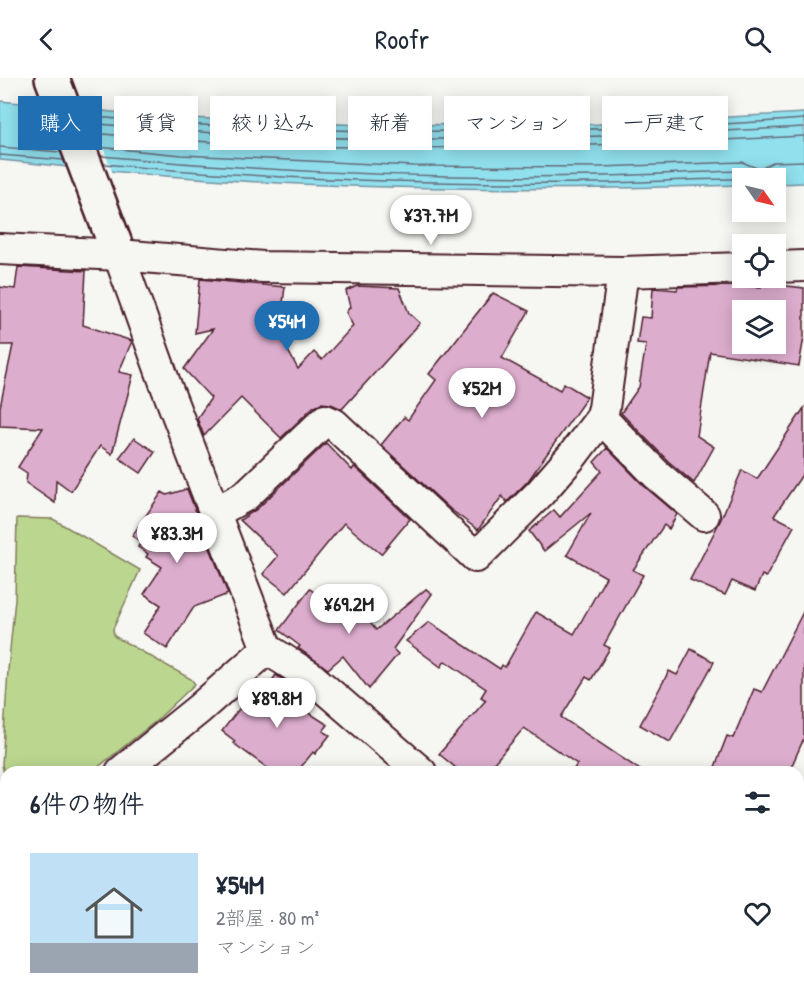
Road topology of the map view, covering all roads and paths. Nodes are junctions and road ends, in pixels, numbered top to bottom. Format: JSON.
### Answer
{"nodes":[{"id":1,"x":52,"y":78,"type":"edge"},
{"id":2,"x":0,"y":249,"type":"edge"},
{"id":3,"x":117,"y":250,"type":"junction"},
{"id":4,"x":804,"y":266,"type":"edge"},
{"id":5,"x":786,"y":267,"type":"edge"},
{"id":6,"x":732,"y":268,"type":"edge"},
{"id":7,"x":623,"y":273,"type":"junction"},
{"id":8,"x":601,"y":418,"type":"junction"},
{"id":9,"x":216,"y":512,"type":"junction"},
{"id":10,"x":704,"y":515,"type":"dead end"},
{"id":11,"x":267,"y":649,"type":"junction"},
{"id":12,"x":129,"y":766,"type":"edge"},
{"id":13,"x":414,"y":766,"type":"edge"}],
"edges":[{"from":1,"to":3,"type":"street"},
{"from":2,"to":3,"type":"street"},
{"from":3,"to":7,"type":"street"},
{"from":3,"to":9,"type":"street"},
{"from":4,"to":5,"type":"street"},
{"from":6,"to":7,"type":"street"},
{"from":7,"to":8,"type":"street"},
{"from":8,"to":9,"type":"street"},
{"from":8,"to":10,"type":"street"},
{"from":9,"to":11,"type":"street"},
{"from":11,"to":12,"type":"street"},
{"from":11,"to":13,"type":"street"}]}
